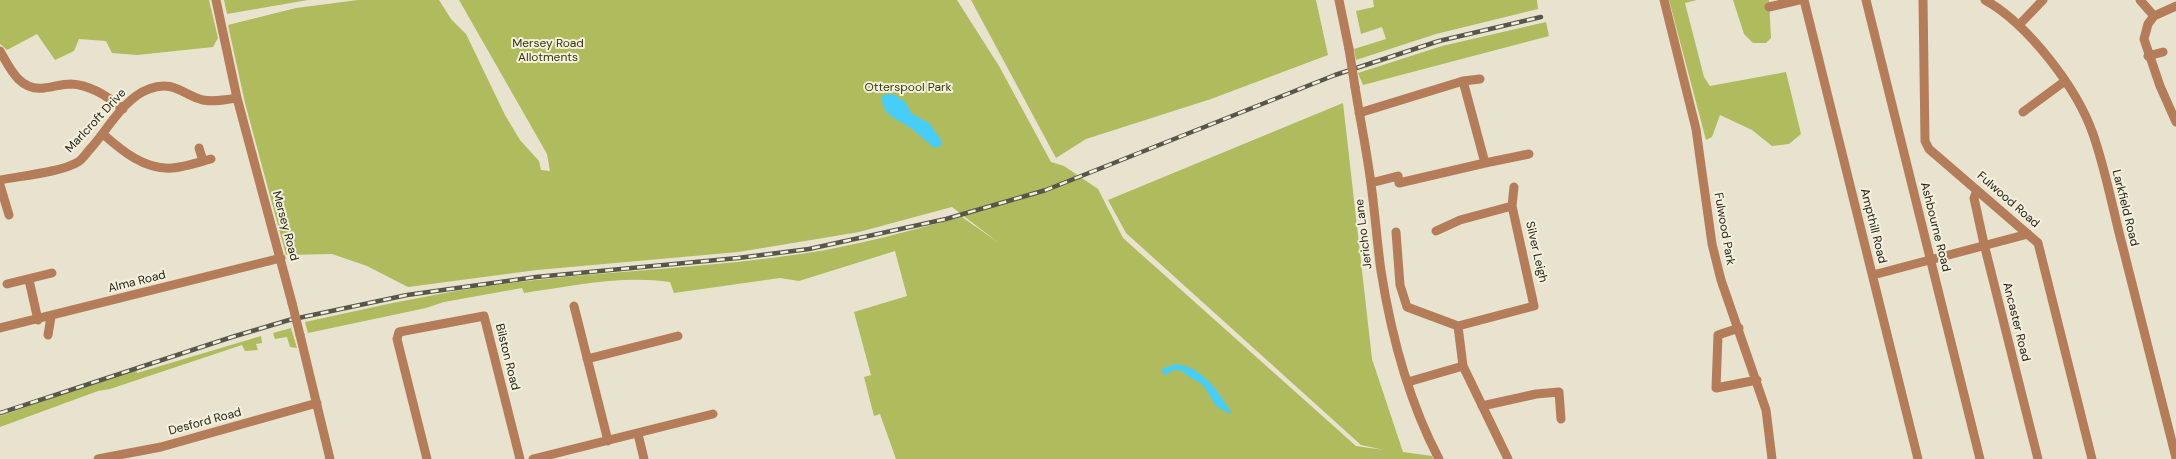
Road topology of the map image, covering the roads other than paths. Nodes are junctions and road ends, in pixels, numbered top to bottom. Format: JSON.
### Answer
{"nodes":[{"id":1,"x":216,"y":0,"type":"edge"},
{"id":2,"x":1339,"y":0,"type":"edge"},
{"id":3,"x":1664,"y":0,"type":"edge"},
{"id":4,"x":1799,"y":0,"type":"edge"},
{"id":5,"x":1804,"y":0,"type":"edge"},
{"id":6,"x":1866,"y":0,"type":"edge"},
{"id":7,"x":1923,"y":0,"type":"edge"},
{"id":8,"x":1985,"y":0,"type":"edge"},
{"id":9,"x":2043,"y":0,"type":"edge"},
{"id":10,"x":2140,"y":0,"type":"edge"},
{"id":11,"x":1769,"y":6,"type":"dead end"},
{"id":12,"x":2176,"y":6,"type":"edge"},
{"id":13,"x":2154,"y":16,"type":"junction"},
{"id":14,"x":2019,"y":25,"type":"junction"},
{"id":15,"x":0,"y":51,"type":"edge"},
{"id":16,"x":2163,"y":52,"type":"dead end"},
{"id":17,"x":2148,"y":56,"type":"junction"},
{"id":18,"x":1480,"y":79,"type":"dead end"},
{"id":19,"x":1462,"y":81,"type":"junction"},
{"id":20,"x":2065,"y":81,"type":"junction"},
{"id":21,"x":237,"y":98,"type":"junction"},
{"id":22,"x":123,"y":109,"type":"junction"},
{"id":23,"x":2023,"y":112,"type":"dead end"},
{"id":24,"x":1359,"y":113,"type":"junction"},
{"id":25,"x":2176,"y":122,"type":"edge"},
{"id":26,"x":103,"y":134,"type":"junction"},
{"id":27,"x":199,"y":148,"type":"dead end"},
{"id":28,"x":1529,"y":154,"type":"dead end"},
{"id":29,"x":1486,"y":164,"type":"junction"},
{"id":30,"x":0,"y":180,"type":"edge"},
{"id":31,"x":1371,"y":184,"type":"junction"},
{"id":32,"x":0,"y":185,"type":"edge"},
{"id":33,"x":1514,"y":187,"type":"dead end"},
{"id":34,"x":1977,"y":190,"type":"junction"},
{"id":35,"x":1512,"y":206,"type":"junction"},
{"id":36,"x":9,"y":215,"type":"dead end"},
{"id":37,"x":1436,"y":231,"type":"dead end"},
{"id":38,"x":1396,"y":232,"type":"dead end"},
{"id":39,"x":2028,"y":234,"type":"junction"},
{"id":40,"x":1984,"y":244,"type":"junction"},
{"id":41,"x":281,"y":258,"type":"junction"},
{"id":42,"x":1930,"y":258,"type":"junction"},
{"id":43,"x":52,"y":273,"type":"dead end"},
{"id":44,"x":1872,"y":275,"type":"junction"},
{"id":45,"x":28,"y":280,"type":"junction"},
{"id":46,"x":7,"y":284,"type":"dead end"},
{"id":47,"x":574,"y":306,"type":"dead end"},
{"id":48,"x":51,"y":317,"type":"junction"},
{"id":49,"x":38,"y":320,"type":"junction"},
{"id":50,"x":1458,"y":326,"type":"junction"},
{"id":51,"x":0,"y":328,"type":"edge"},
{"id":52,"x":1739,"y":328,"type":"junction"},
{"id":53,"x":48,"y":335,"type":"dead end"},
{"id":54,"x":678,"y":336,"type":"dead end"},
{"id":55,"x":587,"y":359,"type":"junction"},
{"id":56,"x":1463,"y":366,"type":"junction"},
{"id":57,"x":1757,"y":380,"type":"junction"},
{"id":58,"x":1408,"y":382,"type":"junction"},
{"id":59,"x":317,"y":404,"type":"junction"},
{"id":60,"x":1482,"y":406,"type":"junction"},
{"id":61,"x":713,"y":414,"type":"dead end"},
{"id":62,"x":1561,"y":419,"type":"dead end"},
{"id":63,"x":638,"y":434,"type":"junction"},
{"id":64,"x":608,"y":442,"type":"junction"},
{"id":65,"x":561,"y":456,"type":"edge"},
{"id":66,"x":104,"y":458,"type":"edge"},
{"id":67,"x":2176,"y":458,"type":"edge"},
{"id":68,"x":330,"y":459,"type":"edge"},
{"id":69,"x":428,"y":459,"type":"edge"},
{"id":70,"x":520,"y":459,"type":"edge"},
{"id":71,"x":533,"y":459,"type":"edge"},
{"id":72,"x":644,"y":459,"type":"edge"},
{"id":73,"x":1439,"y":459,"type":"edge"},
{"id":74,"x":1508,"y":459,"type":"edge"},
{"id":75,"x":1772,"y":459,"type":"edge"},
{"id":76,"x":1918,"y":459,"type":"edge"},
{"id":77,"x":1980,"y":459,"type":"edge"},
{"id":78,"x":2038,"y":459,"type":"edge"},
{"id":79,"x":2092,"y":459,"type":"edge"}],
"edges":[{"from":1,"to":21,"type":"street","name":"Mersey Road"},
{"from":2,"to":24,"type":"street","name":"Jericho Lane","bridge":true},
{"from":3,"to":52,"type":"street","name":"Fulwood Park"},
{"from":4,"to":11,"type":"street"},
{"from":5,"to":44,"type":"street","name":"Ampthill Road"},
{"from":6,"to":42,"type":"street","name":"Ashbourne Road"},
{"from":7,"to":34,"type":"street","name":"Fulwood Road"},
{"from":8,"to":14,"type":"street","name":"Larkfield Road"},
{"from":9,"to":14,"type":"street"},
{"from":10,"to":13,"type":"street"},
{"from":12,"to":13,"type":"street"},
{"from":13,"to":17,"type":"street"},
{"from":14,"to":20,"type":"street","name":"Larkfield Road"},
{"from":15,"to":22,"type":"street"},
{"from":16,"to":17,"type":"street"},
{"from":17,"to":25,"type":"street"},
{"from":18,"to":19,"type":"street"},
{"from":19,"to":24,"type":"street"},
{"from":19,"to":29,"type":"street"},
{"from":20,"to":23,"type":"street"},
{"from":20,"to":67,"type":"street","name":"Larkfield Road"},
{"from":21,"to":22,"type":"street","name":"Marlcroft Drive"},
{"from":21,"to":41,"type":"street","name":"Mersey Road"},
{"from":22,"to":26,"type":"street","name":"Marlcroft Drive"},
{"from":24,"to":31,"type":"street","name":"Jericho Lane"},
{"from":26,"to":27,"type":"street"},
{"from":26,"to":30,"type":"street","name":"Marlcroft Drive"},
{"from":28,"to":29,"type":"street"},
{"from":29,"to":31,"type":"street"},
{"from":31,"to":58,"type":"street","name":"Jericho Lane"},
{"from":32,"to":36,"type":"street"},
{"from":33,"to":35,"type":"street"},
{"from":34,"to":39,"type":"street","name":"Fulwood Road"},
{"from":34,"to":40,"type":"street","name":"Ancaster Road"},
{"from":35,"to":37,"type":"street"},
{"from":35,"to":50,"type":"street","name":"Silver Leigh"},
{"from":38,"to":50,"type":"street"},
{"from":39,"to":40,"type":"street"},
{"from":39,"to":79,"type":"street","name":"Fulwood Road"},
{"from":40,"to":42,"type":"street"},
{"from":40,"to":78,"type":"street","name":"Ancaster Road"},
{"from":41,"to":48,"type":"street","name":"Alma Road"},
{"from":41,"to":59,"type":"street","name":"Mersey Road","bridge":true},
{"from":42,"to":44,"type":"street"},
{"from":42,"to":77,"type":"street","name":"Ashbourne Road"},
{"from":43,"to":45,"type":"street"},
{"from":44,"to":76,"type":"street","name":"Ampthill Road"},
{"from":45,"to":46,"type":"street"},
{"from":45,"to":49,"type":"street"},
{"from":47,"to":55,"type":"street"},
{"from":48,"to":49,"type":"street","name":"Alma Road"},
{"from":48,"to":53,"type":"street"},
{"from":49,"to":51,"type":"street","name":"Alma Road"},
{"from":50,"to":56,"type":"street"},
{"from":52,"to":57,"type":"street","name":"Fulwood Park"},
{"from":52,"to":57,"type":"street"},
{"from":54,"to":55,"type":"street"},
{"from":55,"to":64,"type":"street"},
{"from":56,"to":58,"type":"street"},
{"from":56,"to":60,"type":"street"},
{"from":57,"to":75,"type":"street","name":"Fulwood Park"},
{"from":58,"to":73,"type":"street","name":"Jericho Lane"},
{"from":59,"to":66,"type":"street","name":"Desford Road"},
{"from":59,"to":68,"type":"street","name":"Mersey Road"},
{"from":60,"to":62,"type":"street"},
{"from":60,"to":74,"type":"street"},
{"from":61,"to":63,"type":"street"},
{"from":63,"to":64,"type":"street"},
{"from":63,"to":72,"type":"street"},
{"from":64,"to":65,"type":"street"},
{"from":65,"to":71,"type":"street"},
{"from":69,"to":70,"type":"street","name":"Bilston Road"}]}
